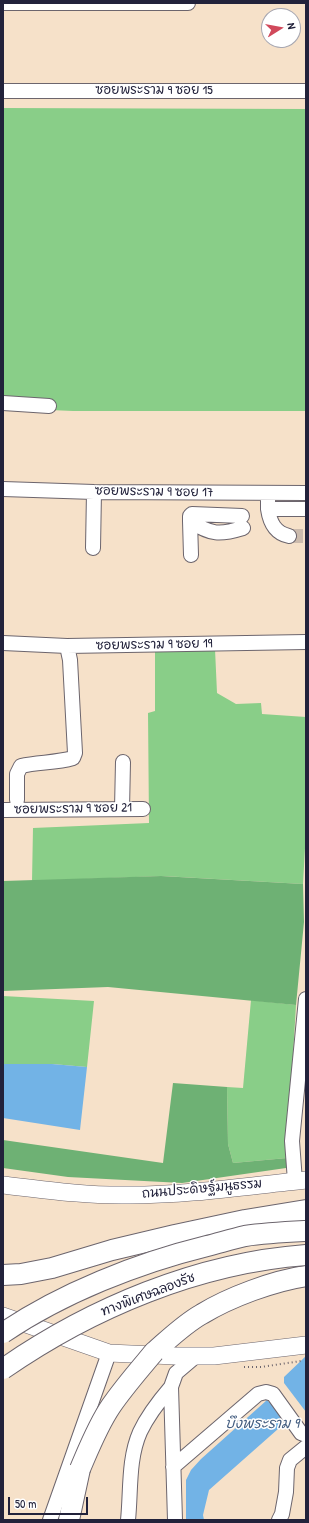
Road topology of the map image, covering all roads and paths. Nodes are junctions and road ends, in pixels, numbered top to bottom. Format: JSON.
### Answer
{"nodes":[{"id":1,"x":3,"y":3,"type":"edge"},
{"id":2,"x":188,"y":3,"type":"edge"},
{"id":3,"x":159,"y":4,"type":"edge"},
{"id":4,"x":3,"y":91,"type":"edge"},
{"id":5,"x":306,"y":91,"type":"edge"},
{"id":6,"x":3,"y":403,"type":"edge"},
{"id":7,"x":49,"y":406,"type":"dead end"},
{"id":8,"x":3,"y":489,"type":"edge"},
{"id":9,"x":94,"y":492,"type":"junction"},
{"id":10,"x":242,"y":493,"type":"junction"},
{"id":11,"x":268,"y":493,"type":"junction"},
{"id":12,"x":306,"y":493,"type":"edge"},
{"id":13,"x":306,"y":508,"type":"edge"},
{"id":14,"x":268,"y":509,"type":"junction"},
{"id":15,"x":290,"y":536,"type":"tunnel mouth"},
{"id":16,"x":93,"y":548,"type":"dead end"},
{"id":17,"x":191,"y":555,"type":"dead end"},
{"id":18,"x":306,"y":642,"type":"edge"},
{"id":19,"x":3,"y":643,"type":"edge"},
{"id":20,"x":67,"y":646,"type":"junction"},
{"id":21,"x":123,"y":762,"type":"dead end"},
{"id":22,"x":17,"y":800,"type":"dead end"},
{"id":23,"x":143,"y":808,"type":"dead end"},
{"id":24,"x":122,"y":809,"type":"junction"},
{"id":25,"x":3,"y":810,"type":"edge"},
{"id":26,"x":306,"y":999,"type":"edge"},
{"id":27,"x":299,"y":1140,"type":"edge"},
{"id":28,"x":300,"y":1181,"type":"edge"},
{"id":29,"x":3,"y":1184,"type":"edge"},
{"id":30,"x":306,"y":1210,"type":"edge"},
{"id":31,"x":306,"y":1231,"type":"edge"},
{"id":32,"x":306,"y":1255,"type":"edge"},
{"id":33,"x":3,"y":1275,"type":"edge"},
{"id":34,"x":306,"y":1276,"type":"edge"},
{"id":35,"x":3,"y":1316,"type":"edge"},
{"id":36,"x":3,"y":1333,"type":"edge"},
{"id":37,"x":300,"y":1346,"type":"edge"},
{"id":38,"x":109,"y":1353,"type":"junction"},
{"id":39,"x":196,"y":1356,"type":"junction"},
{"id":40,"x":3,"y":1369,"type":"edge"},
{"id":41,"x":171,"y":1387,"type":"junction"},
{"id":42,"x":306,"y":1435,"type":"edge"},
{"id":43,"x":306,"y":1448,"type":"edge"},
{"id":44,"x":173,"y":1468,"type":"junction"},
{"id":45,"x":50,"y":1520,"type":"edge"},
{"id":46,"x":69,"y":1520,"type":"edge"},
{"id":47,"x":128,"y":1520,"type":"edge"},
{"id":48,"x":175,"y":1520,"type":"edge"},
{"id":49,"x":279,"y":1520,"type":"edge"}],
"edges":[{"from":1,"to":3,"type":"street"},
{"from":2,"to":3,"type":"street"},
{"from":4,"to":5,"type":"street","name":"ซอยพระราม 9 ซอย 15"},
{"from":6,"to":7,"type":"street"},
{"from":8,"to":9,"type":"street","name":"ซอยพระราม 9 ซอย 17"},
{"from":9,"to":10,"type":"street","name":"ซอยพระราม 9 ซอย 17"},
{"from":9,"to":16,"type":"street"},
{"from":10,"to":11,"type":"street","name":"ซอยพระราม 9 ซอย 17"},
{"from":10,"to":17,"type":"street"},
{"from":11,"to":12,"type":"street","name":"ซอยพระราม 9 ซอย 17"},
{"from":11,"to":14,"type":"street"},
{"from":13,"to":14,"type":"street"},
{"from":14,"to":15,"type":"street"},
{"from":18,"to":20,"type":"street","name":"ซอยพระราม 9 ซอย 19"},
{"from":19,"to":20,"type":"street","name":"ซอยพระราม 9 ซอย 19"},
{"from":20,"to":22,"type":"street"},
{"from":21,"to":24,"type":"street"},
{"from":23,"to":24,"type":"street","name":"ซอยพระราม 9 ซอย 21"},
{"from":24,"to":25,"type":"street","name":"ซอยพระราม 9 ซอย 21"},
{"from":26,"to":27,"type":"street"},
{"from":27,"to":28,"type":"street"},
{"from":28,"to":29,"type":"main road","name":"ถนนประดิษฐ์มนูธรรม"},
{"from":30,"to":33,"type":"highway"},
{"from":31,"to":36,"type":"highway","name":"ทางพิเศษฉลองรัช","bridge":true},
{"from":32,"to":40,"type":"highway","name":"ทางพิเศษฉลองรัช","bridge":true},
{"from":34,"to":46,"type":"highway","bridge":true},
{"from":35,"to":38,"type":"main road"},
{"from":37,"to":39,"type":"main road"},
{"from":38,"to":39,"type":"main road"},
{"from":38,"to":45,"type":"street"},
{"from":39,"to":41,"type":"street"},
{"from":41,"to":44,"type":"street"},
{"from":41,"to":47,"type":"street"},
{"from":42,"to":44,"type":"street"},
{"from":43,"to":49,"type":"street"},
{"from":44,"to":48,"type":"street"}]}
